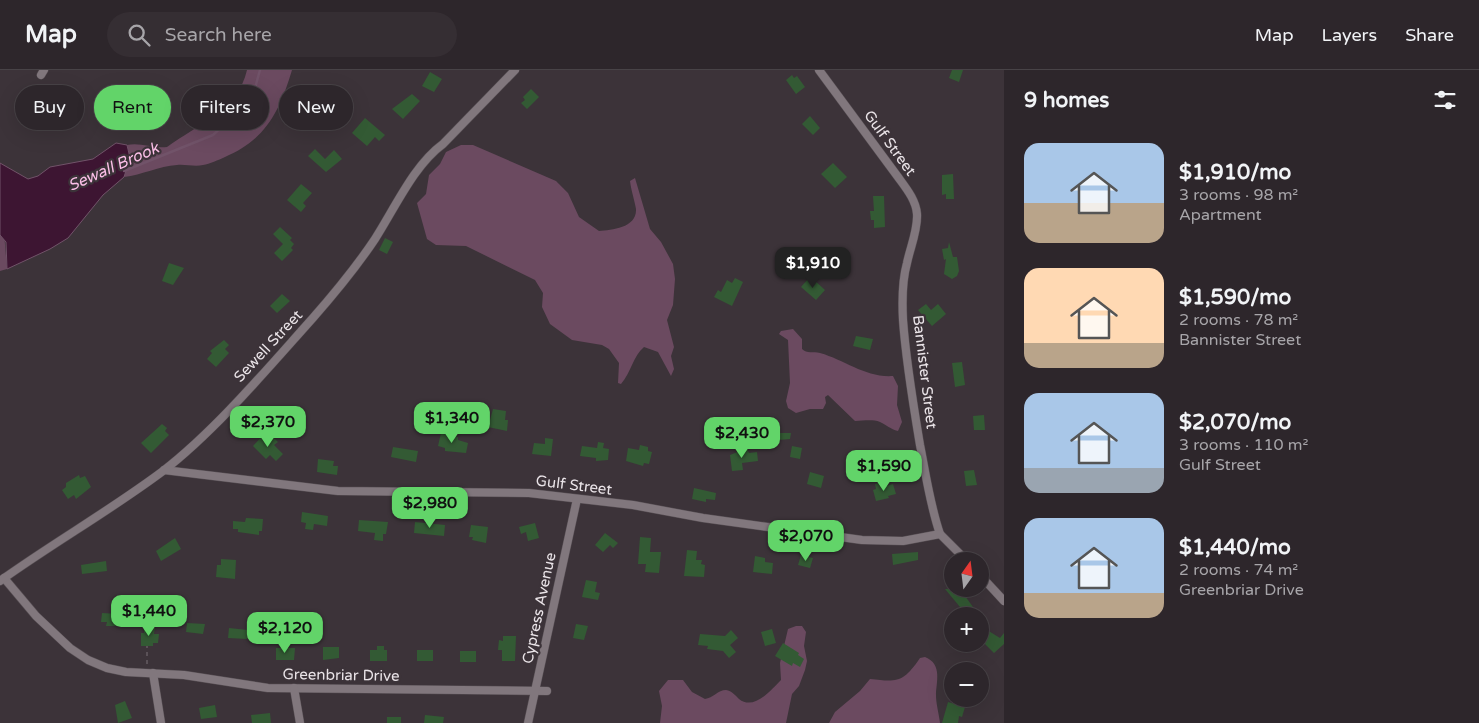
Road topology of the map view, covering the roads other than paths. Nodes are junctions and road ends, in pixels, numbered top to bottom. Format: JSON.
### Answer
{"nodes":[{"id":1,"x":515,"y":70,"type":"edge"},
{"id":2,"x":818,"y":70,"type":"edge"},
{"id":3,"x":912,"y":241,"type":"joint"},
{"id":4,"x":164,"y":470,"type":"junction"},
{"id":5,"x":577,"y":499,"type":"junction"},
{"id":6,"x":940,"y":534,"type":"junction"},
{"id":7,"x":958,"y":552,"type":"edge"},
{"id":8,"x":2,"y":579,"type":"edge"},
{"id":9,"x":989,"y":585,"type":"edge"},
{"id":10,"x":1004,"y":601,"type":"edge"},
{"id":11,"x":153,"y":673,"type":"junction"},
{"id":12,"x":294,"y":688,"type":"junction"},
{"id":13,"x":547,"y":691,"type":"dead end"},
{"id":14,"x":535,"y":692,"type":"junction"},
{"id":15,"x":161,"y":723,"type":"edge"},
{"id":16,"x":300,"y":723,"type":"edge"},
{"id":17,"x":528,"y":723,"type":"edge"}],
"edges":[{"from":1,"to":4,"type":"street","name":"Sewell Street"},
{"from":2,"to":3,"type":"street","name":"Gulf Street"},
{"from":3,"to":6,"type":"street","name":"Bannister Street"},
{"from":4,"to":5,"type":"street","name":"Gulf Street"},
{"from":4,"to":8,"type":"street","name":"Sewell Street"},
{"from":5,"to":6,"type":"street","name":"Gulf Street"},
{"from":5,"to":14,"type":"street","name":"Cypress Avenue"},
{"from":6,"to":7,"type":"street"},
{"from":8,"to":11,"type":"street","name":"Greenbriar Drive"},
{"from":9,"to":10,"type":"street"},
{"from":11,"to":12,"type":"street","name":"Greenbriar Drive"},
{"from":11,"to":15,"type":"street"},
{"from":12,"to":14,"type":"street","name":"Greenbriar Drive"},
{"from":12,"to":16,"type":"street"},
{"from":13,"to":14,"type":"street","name":"Greenbriar Drive"},
{"from":14,"to":17,"type":"street","name":"Cypress Avenue"}]}
